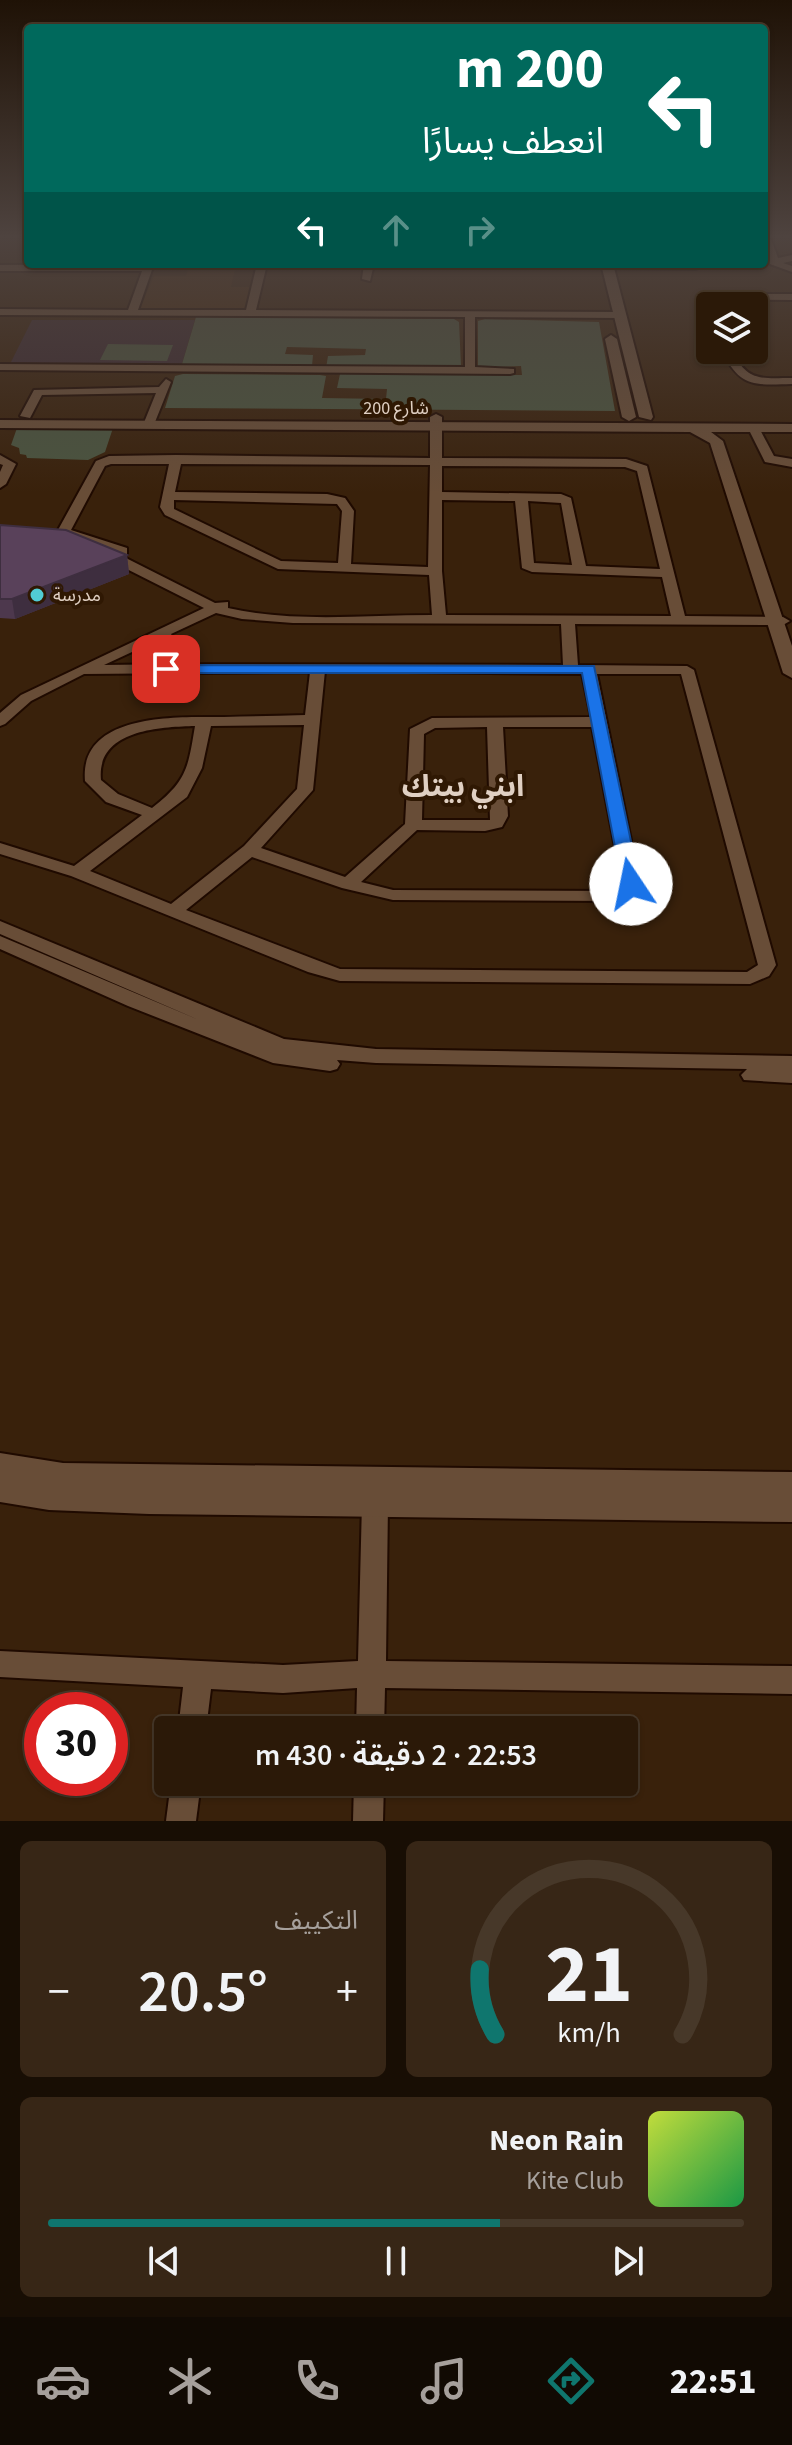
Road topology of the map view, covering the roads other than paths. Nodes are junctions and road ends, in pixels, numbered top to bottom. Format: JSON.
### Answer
{"nodes":[{"id":1,"x":470,"y":324,"type":"edge"},
{"id":2,"x":607,"y":324,"type":"edge"},
{"id":3,"x":622,"y":324,"type":"edge"},
{"id":4,"x":733,"y":364,"type":"edge"},
{"id":5,"x":0,"y":367,"type":"edge"},
{"id":6,"x":172,"y":369,"type":"junction"},
{"id":7,"x":470,"y":371,"type":"junction"},
{"id":8,"x":510,"y":371,"type":"dead end"},
{"id":9,"x":792,"y":381,"type":"edge"},
{"id":10,"x":163,"y":390,"type":"junction"},
{"id":11,"x":627,"y":410,"type":"junction"},
{"id":12,"x":644,"y":410,"type":"junction"},
{"id":13,"x":0,"y":416,"type":"edge"},
{"id":14,"x":26,"y":416,"type":"junction"},
{"id":15,"x":792,"y":418,"type":"edge"},
{"id":16,"x":151,"y":420,"type":"junction"},
{"id":17,"x":436,"y":422,"type":"junction"},
{"id":18,"x":0,"y":424,"type":"edge"},
{"id":19,"x":693,"y":428,"type":"junction"},
{"id":20,"x":735,"y":428,"type":"junction"},
{"id":21,"x":754,"y":428,"type":"junction"},
{"id":22,"x":792,"y":428,"type":"edge"},
{"id":23,"x":0,"y":459,"type":"edge"},
{"id":24,"x":176,"y":459,"type":"junction"},
{"id":25,"x":435,"y":461,"type":"junction"},
{"id":26,"x":792,"y":463,"type":"edge"},
{"id":27,"x":0,"y":484,"type":"edge"},
{"id":28,"x":169,"y":496,"type":"junction"},
{"id":29,"x":435,"y":496,"type":"junction"},
{"id":30,"x":521,"y":497,"type":"junction"},
{"id":31,"x":344,"y":569,"type":"junction"},
{"id":32,"x":580,"y":570,"type":"junction"},
{"id":33,"x":435,"y":571,"type":"junction"},
{"id":34,"x":668,"y":573,"type":"junction"},
{"id":35,"x":222,"y":606,"type":"junction"},
{"id":36,"x":439,"y":616,"type":"junction"},
{"id":37,"x":678,"y":617,"type":"junction"},
{"id":38,"x":777,"y":617,"type":"junction"},
{"id":39,"x":568,"y":620,"type":"junction"},
{"id":40,"x":164,"y":634,"type":"junction"},
{"id":41,"x":791,"y":666,"type":"edge"},
{"id":42,"x":318,"y":667,"type":"junction"},
{"id":43,"x":194,"y":669,"type":"junction"},
{"id":44,"x":580,"y":669,"type":"junction"},
{"id":45,"x":80,"y":670,"type":"junction"},
{"id":46,"x":313,"y":720,"type":"junction"},
{"id":47,"x":0,"y":721,"type":"edge"},
{"id":48,"x":204,"y":722,"type":"junction"},
{"id":49,"x":495,"y":722,"type":"junction"},
{"id":50,"x":598,"y":722,"type":"junction"},
{"id":51,"x":156,"y":815,"type":"junction"},
{"id":52,"x":413,"y":825,"type":"junction"},
{"id":53,"x":0,"y":848,"type":"edge"},
{"id":54,"x":250,"y":850,"type":"junction"},
{"id":55,"x":77,"y":872,"type":"junction"},
{"id":56,"x":348,"y":884,"type":"junction"},
{"id":57,"x":176,"y":909,"type":"junction"},
{"id":58,"x":0,"y":927,"type":"edge"},
{"id":59,"x":0,"y":942,"type":"edge"},
{"id":60,"x":141,"y":996,"type":"junction"},
{"id":61,"x":792,"y":1063,"type":"edge"},
{"id":62,"x":792,"y":1076,"type":"edge"},
{"id":63,"x":0,"y":1466,"type":"edge"},
{"id":64,"x":792,"y":1486,"type":"edge"},
{"id":65,"x":0,"y":1488,"type":"edge"},
{"id":66,"x":150,"y":1488,"type":"junction"},
{"id":67,"x":375,"y":1503,"type":"junction"},
{"id":68,"x":792,"y":1508,"type":"edge"},
{"id":69,"x":0,"y":1664,"type":"edge"},
{"id":70,"x":371,"y":1674,"type":"junction"},
{"id":71,"x":198,"y":1676,"type":"junction"},
{"id":72,"x":792,"y":1680,"type":"edge"},
{"id":73,"x":194,"y":1716,"type":"edge"},
{"id":74,"x":370,"y":1716,"type":"edge"},
{"id":75,"x":184,"y":1796,"type":"edge"},
{"id":76,"x":369,"y":1796,"type":"edge"},
{"id":77,"x":181,"y":1821,"type":"edge"},
{"id":78,"x":368,"y":1821,"type":"edge"}],
"edges":[{"from":1,"to":7,"type":"street"},
{"from":2,"to":11,"type":"street"},
{"from":3,"to":12,"type":"street"},
{"from":4,"to":9,"type":"street"},
{"from":5,"to":6,"type":"street"},
{"from":6,"to":7,"type":"street"},
{"from":6,"to":10,"type":"street"},
{"from":7,"to":8,"type":"street"},
{"from":10,"to":14,"type":"street"},
{"from":10,"to":16,"type":"street"},
{"from":11,"to":12,"type":"street","name":"شارع 200"},
{"from":11,"to":17,"type":"street","name":"شارع 200"},
{"from":12,"to":15,"type":"street","name":"شارع 200"},
{"from":13,"to":14,"type":"street","name":"شارع 200"},
{"from":14,"to":16,"type":"street","name":"شارع 200"},
{"from":16,"to":17,"type":"street","name":"شارع 200"},
{"from":16,"to":18,"type":"street","name":"شارع 200"},
{"from":17,"to":19,"type":"street","name":"شارع 200"},
{"from":17,"to":25,"type":"street"},
{"from":19,"to":20,"type":"street","name":"شارع 200"},
{"from":19,"to":38,"type":"street"},
{"from":20,"to":21,"type":"street","name":"شارع 200"},
{"from":20,"to":38,"type":"street"},
{"from":21,"to":22,"type":"street","name":"شارع 200"},
{"from":21,"to":26,"type":"street"},
{"from":23,"to":27,"type":"street"},
{"from":24,"to":25,"type":"street"},
{"from":24,"to":28,"type":"street"},
{"from":24,"to":35,"type":"street"},
{"from":25,"to":29,"type":"street"},
{"from":25,"to":34,"type":"street"},
{"from":28,"to":31,"type":"street"},
{"from":28,"to":31,"type":"street"},
{"from":29,"to":30,"type":"street"},
{"from":29,"to":33,"type":"street"},
{"from":30,"to":32,"type":"street"},
{"from":30,"to":32,"type":"street"},
{"from":31,"to":33,"type":"street"},
{"from":32,"to":34,"type":"street"},
{"from":33,"to":36,"type":"street"},
{"from":34,"to":37,"type":"street"},
{"from":35,"to":36,"type":"street"},
{"from":35,"to":40,"type":"street"},
{"from":36,"to":37,"type":"street"},
{"from":36,"to":39,"type":"street"},
{"from":37,"to":38,"type":"street"},
{"from":37,"to":39,"type":"street"},
{"from":38,"to":41,"type":"street"},
{"from":39,"to":44,"type":"street"},
{"from":40,"to":43,"type":"street"},
{"from":40,"to":45,"type":"street"},
{"from":42,"to":43,"type":"street"},
{"from":42,"to":44,"type":"street"},
{"from":42,"to":46,"type":"street"},
{"from":43,"to":45,"type":"street"},
{"from":44,"to":50,"type":"street"},
{"from":44,"to":57,"type":"street"},
{"from":45,"to":47,"type":"street"},
{"from":46,"to":48,"type":"street"},
{"from":46,"to":54,"type":"street"},
{"from":48,"to":51,"type":"street"},
{"from":48,"to":51,"type":"street"},
{"from":49,"to":50,"type":"street"},
{"from":49,"to":52,"type":"street"},
{"from":49,"to":52,"type":"street"},
{"from":50,"to":56,"type":"street"},
{"from":51,"to":55,"type":"street"},
{"from":52,"to":56,"type":"street"},
{"from":53,"to":55,"type":"street"},
{"from":54,"to":56,"type":"street"},
{"from":54,"to":57,"type":"street"},
{"from":55,"to":57,"type":"street"},
{"from":58,"to":60,"type":"street"},
{"from":59,"to":60,"type":"street"},
{"from":60,"to":61,"type":"street"},
{"from":60,"to":62,"type":"street"},
{"from":63,"to":66,"type":"street"},
{"from":64,"to":66,"type":"street"},
{"from":65,"to":66,"type":"street"},
{"from":66,"to":67,"type":"street"},
{"from":67,"to":68,"type":"street"},
{"from":67,"to":70,"type":"street"},
{"from":69,"to":71,"type":"street"},
{"from":70,"to":71,"type":"street"},
{"from":70,"to":72,"type":"street"},
{"from":70,"to":74,"type":"street"},
{"from":71,"to":73,"type":"street"},
{"from":75,"to":77,"type":"street"},
{"from":76,"to":78,"type":"street"}]}
